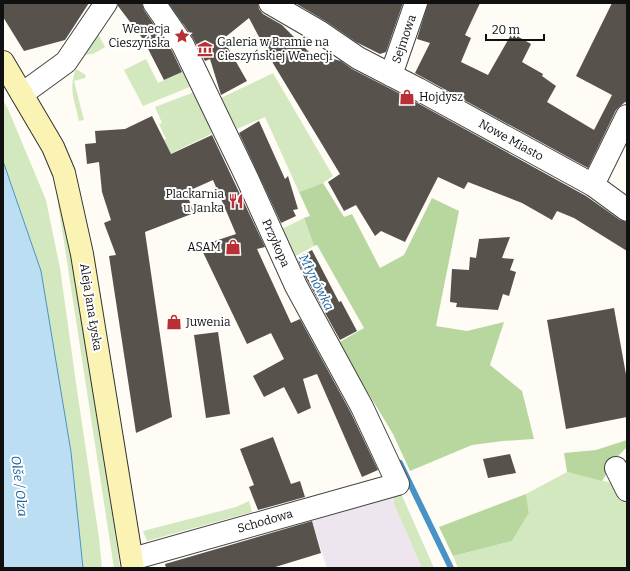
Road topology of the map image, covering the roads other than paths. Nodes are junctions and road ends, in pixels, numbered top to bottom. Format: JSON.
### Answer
{"nodes":[{"id":1,"x":106,"y":3,"type":"edge"},
{"id":2,"x":154,"y":3,"type":"edge"},
{"id":3,"x":270,"y":3,"type":"edge"},
{"id":4,"x":416,"y":3,"type":"edge"},
{"id":5,"x":3,"y":62,"type":"edge"},
{"id":6,"x":391,"y":75,"type":"junction"},
{"id":7,"x":22,"y":94,"type":"junction"},
{"id":8,"x":627,"y":116,"type":"edge"},
{"id":9,"x":593,"y":185,"type":"junction"},
{"id":10,"x":627,"y":210,"type":"edge"},
{"id":11,"x":616,"y":468,"type":"dead end"},
{"id":12,"x":398,"y":484,"type":"joint"},
{"id":13,"x":627,"y":490,"type":"edge"},
{"id":14,"x":132,"y":563,"type":"edge"}],
"edges":[{"from":1,"to":7,"type":"street"},
{"from":2,"to":12,"type":"street","name":"Przykopa"},
{"from":3,"to":6,"type":"street","name":"Nowe Miasto"},
{"from":4,"to":6,"type":"street","name":"Sejmowa"},
{"from":5,"to":7,"type":"street","name":"Aleja Jana Łyska"},
{"from":6,"to":9,"type":"street","name":"Nowe Miasto"},
{"from":7,"to":14,"type":"street","name":"Aleja Jana Łyska"},
{"from":8,"to":9,"type":"street"},
{"from":9,"to":10,"type":"street","name":"Nowe Miasto"},
{"from":11,"to":13,"type":"street"},
{"from":12,"to":14,"type":"street","name":"Schodowa"}]}
